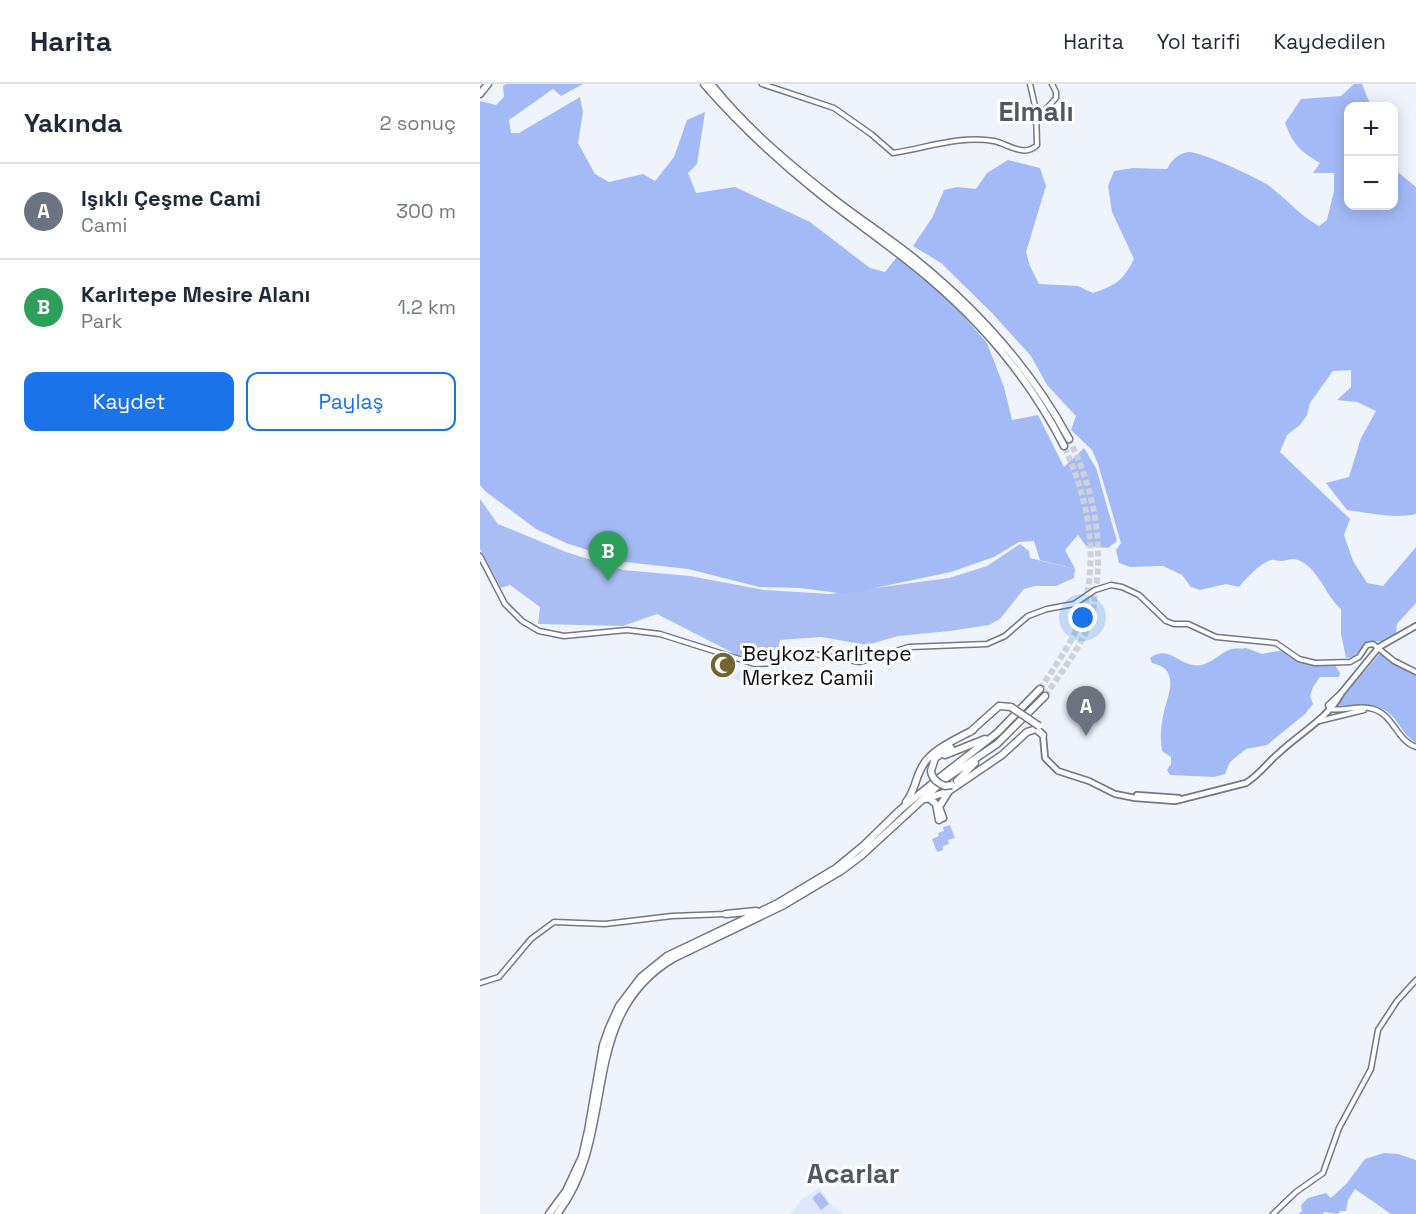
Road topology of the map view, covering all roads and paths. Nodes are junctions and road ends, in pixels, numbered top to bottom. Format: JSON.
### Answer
{"nodes":[{"id":1,"x":487,"y":84,"type":"edge"},
{"id":2,"x":704,"y":84,"type":"edge"},
{"id":3,"x":711,"y":84,"type":"edge"},
{"id":4,"x":762,"y":84,"type":"edge"},
{"id":5,"x":1030,"y":84,"type":"edge"},
{"id":6,"x":1052,"y":84,"type":"edge"},
{"id":7,"x":480,"y":88,"type":"edge"},
{"id":8,"x":480,"y":94,"type":"edge"},
{"id":9,"x":1036,"y":108,"type":"junction"},
{"id":10,"x":1069,"y":439,"type":"tunnel mouth"},
{"id":11,"x":1064,"y":446,"type":"tunnel mouth"},
{"id":12,"x":480,"y":556,"type":"edge"},
{"id":13,"x":1416,"y":627,"type":"edge"},
{"id":14,"x":1386,"y":644,"type":"junction"},
{"id":15,"x":1369,"y":646,"type":"junction"},
{"id":16,"x":1378,"y":649,"type":"junction"},
{"id":17,"x":1386,"y":654,"type":"junction"},
{"id":18,"x":1416,"y":672,"type":"edge"},
{"id":19,"x":1040,"y":689,"type":"tunnel mouth"},
{"id":20,"x":1045,"y":696,"type":"tunnel mouth"},
{"id":21,"x":1329,"y":708,"type":"junction"},
{"id":22,"x":1390,"y":720,"type":"junction"},
{"id":23,"x":1310,"y":725,"type":"junction"},
{"id":24,"x":973,"y":730,"type":"junction"},
{"id":25,"x":998,"y":733,"type":"junction"},
{"id":26,"x":1043,"y":735,"type":"junction"},
{"id":27,"x":997,"y":744,"type":"junction"},
{"id":28,"x":1416,"y":747,"type":"edge"},
{"id":29,"x":936,"y":758,"type":"junction"},
{"id":30,"x":995,"y":760,"type":"junction"},
{"id":31,"x":953,"y":786,"type":"junction"},
{"id":32,"x":929,"y":798,"type":"junction"},
{"id":33,"x":1136,"y":799,"type":"junction"},
{"id":34,"x":1183,"y":799,"type":"junction"},
{"id":35,"x":920,"y":802,"type":"junction"},
{"id":36,"x":900,"y":810,"type":"junction"},
{"id":37,"x":765,"y":909,"type":"junction"},
{"id":38,"x":750,"y":910,"type":"dead end"},
{"id":39,"x":730,"y":914,"type":"junction"},
{"id":40,"x":742,"y":922,"type":"junction"},
{"id":41,"x":732,"y":924,"type":"junction"},
{"id":42,"x":713,"y":936,"type":"junction"},
{"id":43,"x":1416,"y":980,"type":"edge"},
{"id":44,"x":480,"y":983,"type":"edge"},
{"id":45,"x":555,"y":1212,"type":"edge"},
{"id":46,"x":1273,"y":1214,"type":"edge"}],
"edges":[{"from":1,"to":7,"type":"highway"},
{"from":1,"to":8,"type":"highway"},
{"from":2,"to":11,"type":"highway"},
{"from":3,"to":10,"type":"highway"},
{"from":4,"to":9,"type":"main road"},
{"from":5,"to":9,"type":"main road"},
{"from":6,"to":9,"type":"main road"},
{"from":12,"to":15,"type":"main road"},
{"from":13,"to":14,"type":"main road"},
{"from":14,"to":15,"type":"main road"},
{"from":14,"to":16,"type":"main road"},
{"from":14,"to":17,"type":"main road"},
{"from":15,"to":16,"type":"main road"},
{"from":16,"to":17,"type":"main road"},
{"from":16,"to":21,"type":"main road"},
{"from":17,"to":18,"type":"main road"},
{"from":19,"to":25,"type":"highway"},
{"from":20,"to":27,"type":"highway"},
{"from":21,"to":22,"type":"main road"},
{"from":21,"to":23,"type":"main road"},
{"from":22,"to":23,"type":"main road"},
{"from":22,"to":28,"type":"main road"},
{"from":23,"to":34,"type":"main road"},
{"from":24,"to":26,"type":"highway","bridge":true},
{"from":24,"to":29,"type":"highway"},
{"from":24,"to":36,"type":"highway"},
{"from":25,"to":29,"type":"highway"},
{"from":25,"to":36,"type":"highway"},
{"from":26,"to":30,"type":"highway"},
{"from":26,"to":33,"type":"main road"},
{"from":27,"to":31,"type":"highway"},
{"from":27,"to":35,"type":"highway"},
{"from":29,"to":31,"type":"highway","bridge":true},
{"from":30,"to":31,"type":"highway"},
{"from":30,"to":31,"type":"highway"},
{"from":31,"to":32,"type":"highway"},
{"from":31,"to":32,"type":"highway"},
{"from":32,"to":35,"type":"highway"},
{"from":33,"to":34,"type":"main road"},
{"from":33,"to":34,"type":"main road"},
{"from":35,"to":40,"type":"highway"},
{"from":36,"to":37,"type":"highway"},
{"from":37,"to":38,"type":"highway"},
{"from":37,"to":39,"type":"highway"},
{"from":37,"to":40,"type":"highway"},
{"from":39,"to":40,"type":"highway"},
{"from":39,"to":41,"type":"highway"},
{"from":39,"to":44,"type":"main road"},
{"from":40,"to":41,"type":"highway"},
{"from":40,"to":42,"type":"highway"},
{"from":41,"to":42,"type":"highway"},
{"from":42,"to":45,"type":"highway"},
{"from":43,"to":46,"type":"main road"}]}
